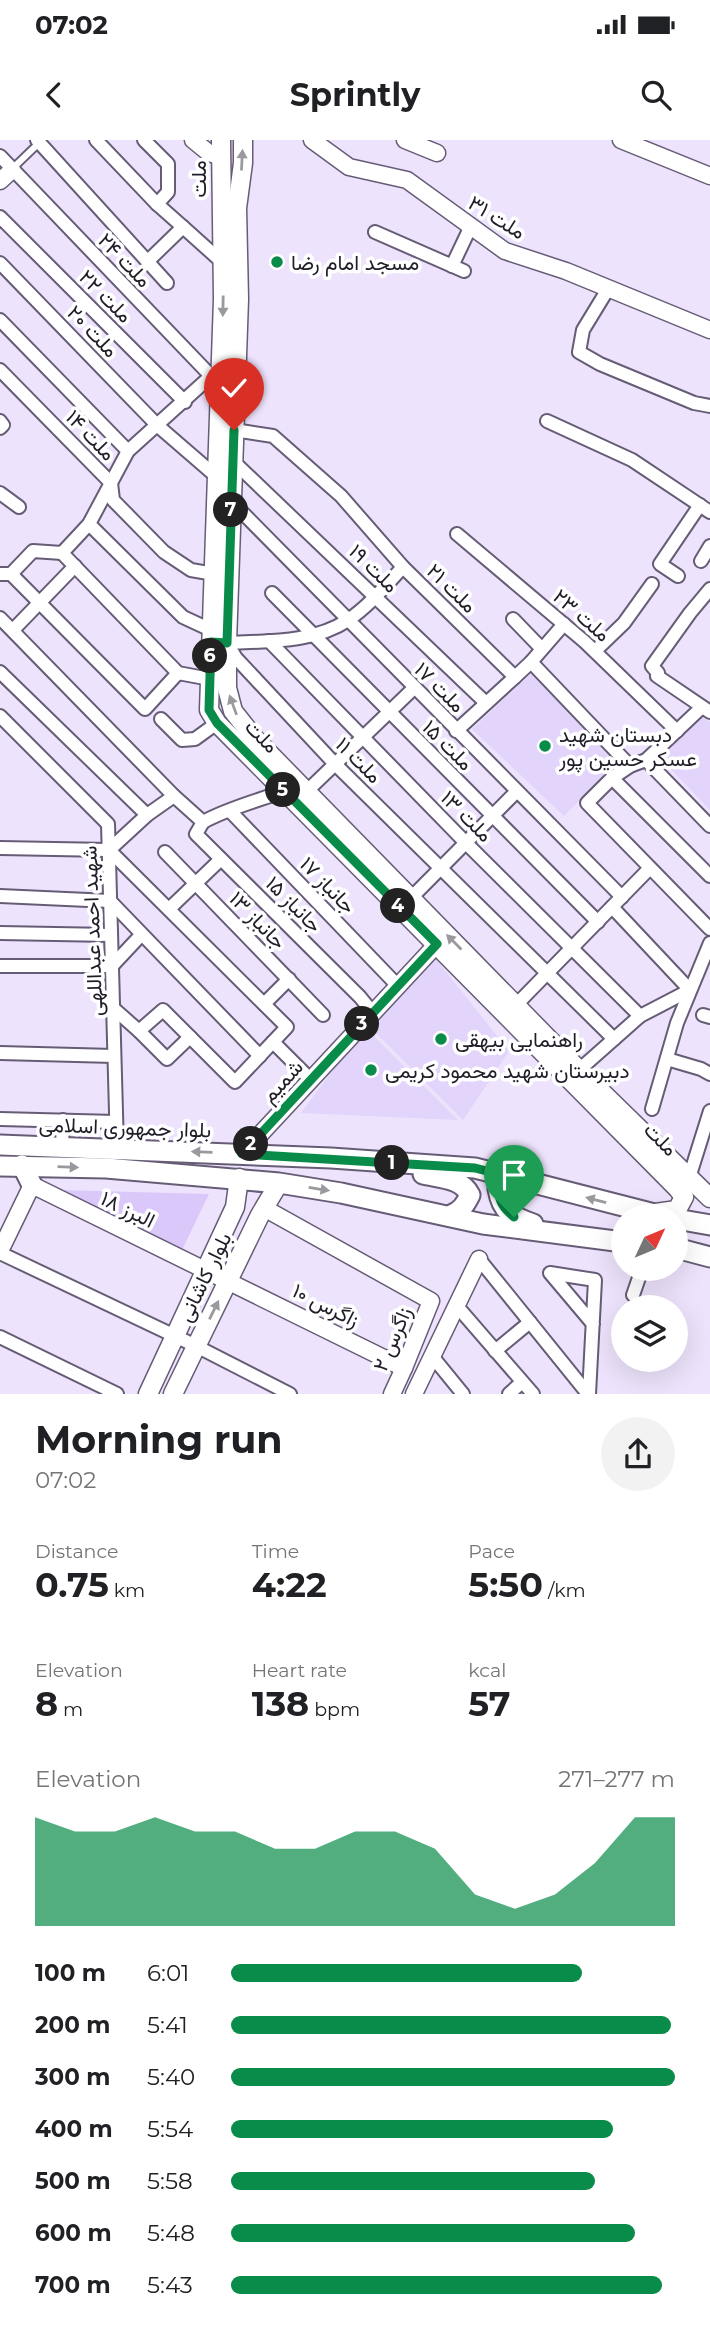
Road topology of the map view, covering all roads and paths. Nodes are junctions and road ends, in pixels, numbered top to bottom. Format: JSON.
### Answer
{"nodes":[{"id":1,"x":96,"y":140,"type":"edge"},
{"id":2,"x":145,"y":140,"type":"edge"},
{"id":3,"x":193,"y":140,"type":"edge"},
{"id":4,"x":243,"y":140,"type":"edge"},
{"id":5,"x":312,"y":140,"type":"edge"},
{"id":6,"x":405,"y":140,"type":"edge"},
{"id":7,"x":621,"y":140,"type":"edge"},
{"id":8,"x":39,"y":141,"type":"edge"},
{"id":9,"x":221,"y":148,"type":"edge"},
{"id":10,"x":437,"y":153,"type":"dead end"},
{"id":11,"x":0,"y":156,"type":"edge"},
{"id":12,"x":6,"y":176,"type":"edge"},
{"id":13,"x":710,"y":177,"type":"edge"},
{"id":14,"x":157,"y":204,"type":"junction"},
{"id":15,"x":229,"y":207,"type":"junction"},
{"id":16,"x":0,"y":217,"type":"edge"},
{"id":17,"x":183,"y":227,"type":"junction"},
{"id":18,"x":470,"y":228,"type":"junction"},
{"id":19,"x":375,"y":232,"type":"dead end"},
{"id":20,"x":148,"y":261,"type":"junction"},
{"id":21,"x":222,"y":262,"type":"junction"},
{"id":22,"x":0,"y":263,"type":"edge"},
{"id":23,"x":167,"y":283,"type":"dead end"},
{"id":24,"x":608,"y":289,"type":"junction"},
{"id":25,"x":0,"y":320,"type":"edge"},
{"id":26,"x":710,"y":330,"type":"edge"},
{"id":27,"x":0,"y":370,"type":"edge"},
{"id":28,"x":223,"y":378,"type":"junction"},
{"id":29,"x":185,"y":402,"type":"junction"},
{"id":30,"x":710,"y":406,"type":"edge"},
{"id":31,"x":0,"y":421,"type":"edge"},
{"id":32,"x":547,"y":421,"type":"dead end"},
{"id":33,"x":158,"y":426,"type":"junction"},
{"id":34,"x":0,"y":428,"type":"edge"},
{"id":35,"x":234,"y":430,"type":"junction"},
{"id":36,"x":128,"y":452,"type":"junction"},
{"id":37,"x":233,"y":461,"type":"junction"},
{"id":38,"x":217,"y":477,"type":"junction"},
{"id":39,"x":111,"y":483,"type":"junction"},
{"id":40,"x":0,"y":493,"type":"edge"},
{"id":41,"x":232,"y":502,"type":"junction"},
{"id":42,"x":19,"y":507,"type":"dead end"},
{"id":43,"x":705,"y":509,"type":"edge"},
{"id":44,"x":89,"y":524,"type":"junction"},
{"id":45,"x":457,"y":534,"type":"dead end"},
{"id":46,"x":710,"y":546,"type":"edge"},
{"id":47,"x":62,"y":553,"type":"junction"},
{"id":48,"x":701,"y":561,"type":"dead end"},
{"id":49,"x":75,"y":566,"type":"junction"},
{"id":50,"x":404,"y":567,"type":"junction"},
{"id":51,"x":6,"y":574,"type":"edge"},
{"id":52,"x":214,"y":574,"type":"junction"},
{"id":53,"x":678,"y":576,"type":"dead end"},
{"id":54,"x":652,"y":584,"type":"dead end"},
{"id":55,"x":710,"y":589,"type":"edge"},
{"id":56,"x":272,"y":593,"type":"dead end"},
{"id":57,"x":375,"y":596,"type":"junction"},
{"id":58,"x":40,"y":602,"type":"junction"},
{"id":59,"x":0,"y":618,"type":"edge"},
{"id":60,"x":513,"y":619,"type":"dead end"},
{"id":61,"x":348,"y":620,"type":"junction"},
{"id":62,"x":564,"y":625,"type":"junction"},
{"id":63,"x":13,"y":630,"type":"junction"},
{"id":64,"x":314,"y":635,"type":"junction"},
{"id":65,"x":217,"y":638,"type":"junction"},
{"id":66,"x":269,"y":641,"type":"junction"},
{"id":67,"x":542,"y":649,"type":"junction"},
{"id":68,"x":595,"y":652,"type":"junction"},
{"id":69,"x":531,"y":662,"type":"junction"},
{"id":70,"x":0,"y":672,"type":"edge"},
{"id":71,"x":178,"y":673,"type":"junction"},
{"id":72,"x":515,"y":677,"type":"junction"},
{"id":73,"x":209,"y":679,"type":"junction"},
{"id":74,"x":414,"y":688,"type":"junction"},
{"id":75,"x":486,"y":703,"type":"junction"},
{"id":76,"x":706,"y":709,"type":"edge"},
{"id":77,"x":389,"y":712,"type":"junction"},
{"id":78,"x":0,"y":716,"type":"edge"},
{"id":79,"x":160,"y":719,"type":"dead end"},
{"id":80,"x":217,"y":723,"type":"junction"},
{"id":81,"x":456,"y":731,"type":"junction"},
{"id":82,"x":677,"y":731,"type":"junction"},
{"id":83,"x":363,"y":737,"type":"junction"},
{"id":84,"x":646,"y":760,"type":"junction"},
{"id":85,"x":335,"y":764,"type":"junction"},
{"id":86,"x":630,"y":766,"type":"junction"},
{"id":87,"x":612,"y":778,"type":"junction"},
{"id":88,"x":284,"y":790,"type":"junction"},
{"id":89,"x":306,"y":792,"type":"junction"},
{"id":90,"x":516,"y":792,"type":"junction"},
{"id":91,"x":174,"y":796,"type":"junction"},
{"id":92,"x":230,"y":811,"type":"junction"},
{"id":93,"x":147,"y":815,"type":"junction"},
{"id":94,"x":493,"y":817,"type":"junction"},
{"id":95,"x":203,"y":822,"type":"junction"},
{"id":96,"x":710,"y":825,"type":"edge"},
{"id":97,"x":467,"y":844,"type":"junction"},
{"id":98,"x":0,"y":848,"type":"edge"},
{"id":99,"x":109,"y":850,"type":"junction"},
{"id":100,"x":165,"y":852,"type":"dead end"},
{"id":101,"x":221,"y":859,"type":"junction"},
{"id":102,"x":441,"y":869,"type":"junction"},
{"id":103,"x":649,"y":869,"type":"junction"},
{"id":104,"x":710,"y":876,"type":"edge"},
{"id":105,"x":196,"y":883,"type":"junction"},
{"id":106,"x":0,"y":896,"type":"edge"},
{"id":107,"x":622,"y":897,"type":"junction"},
{"id":108,"x":411,"y":898,"type":"junction"},
{"id":109,"x":110,"y":901,"type":"junction"},
{"id":110,"x":612,"y":907,"type":"junction"},
{"id":111,"x":169,"y":909,"type":"junction"},
{"id":112,"x":598,"y":922,"type":"junction"},
{"id":113,"x":710,"y":929,"type":"edge"},
{"id":114,"x":0,"y":933,"type":"edge"},
{"id":115,"x":111,"y":935,"type":"junction"},
{"id":116,"x":142,"y":935,"type":"junction"},
{"id":117,"x":710,"y":943,"type":"edge"},
{"id":118,"x":437,"y":944,"type":"junction"},
{"id":119,"x":573,"y":949,"type":"junction"},
{"id":120,"x":0,"y":965,"type":"edge"},
{"id":121,"x":112,"y":966,"type":"junction"},
{"id":122,"x":549,"y":973,"type":"junction"},
{"id":123,"x":289,"y":979,"type":"junction"},
{"id":124,"x":398,"y":986,"type":"junction"},
{"id":125,"x":691,"y":990,"type":"junction"},
{"id":126,"x":264,"y":1004,"type":"junction"},
{"id":127,"x":516,"y":1005,"type":"junction"},
{"id":128,"x":113,"y":1008,"type":"junction"},
{"id":129,"x":373,"y":1013,"type":"junction"},
{"id":130,"x":323,"y":1015,"type":"dead end"},
{"id":131,"x":640,"y":1016,"type":"junction"},
{"id":132,"x":139,"y":1031,"type":"junction"},
{"id":133,"x":190,"y":1037,"type":"junction"},
{"id":134,"x":614,"y":1039,"type":"junction"},
{"id":135,"x":273,"y":1042,"type":"junction"},
{"id":136,"x":0,"y":1053,"type":"edge"},
{"id":137,"x":114,"y":1056,"type":"junction"},
{"id":138,"x":260,"y":1056,"type":"junction"},
{"id":139,"x":667,"y":1059,"type":"junction"},
{"id":140,"x":579,"y":1070,"type":"junction"},
{"id":141,"x":710,"y":1074,"type":"edge"},
{"id":142,"x":311,"y":1080,"type":"junction"},
{"id":143,"x":652,"y":1110,"type":"dead end"},
{"id":144,"x":710,"y":1111,"type":"edge"},
{"id":145,"x":0,"y":1119,"type":"edge"},
{"id":146,"x":63,"y":1120,"type":"junction"},
{"id":147,"x":116,"y":1122,"type":"junction"},
{"id":148,"x":0,"y":1145,"type":"edge"},
{"id":149,"x":62,"y":1147,"type":"junction"},
{"id":150,"x":117,"y":1148,"type":"junction"},
{"id":151,"x":242,"y":1154,"type":"junction"},
{"id":152,"x":353,"y":1160,"type":"junction"},
{"id":153,"x":22,"y":1165,"type":"junction"},
{"id":154,"x":0,"y":1166,"type":"edge"},
{"id":155,"x":506,"y":1176,"type":"junction"},
{"id":156,"x":239,"y":1178,"type":"junction"},
{"id":157,"x":279,"y":1183,"type":"junction"},
{"id":158,"x":683,"y":1183,"type":"junction"},
{"id":159,"x":32,"y":1185,"type":"junction"},
{"id":160,"x":710,"y":1198,"type":"edge"},
{"id":161,"x":236,"y":1200,"type":"junction"},
{"id":162,"x":613,"y":1204,"type":"edge"},
{"id":163,"x":680,"y":1204,"type":"edge"},
{"id":164,"x":264,"y":1208,"type":"junction"},
{"id":165,"x":451,"y":1215,"type":"junction"},
{"id":166,"x":688,"y":1221,"type":"edge"},
{"id":167,"x":710,"y":1225,"type":"edge"},
{"id":168,"x":561,"y":1234,"type":"junction"},
{"id":169,"x":611,"y":1240,"type":"edge"},
{"id":170,"x":688,"y":1251,"type":"edge"},
{"id":171,"x":0,"y":1252,"type":"edge"},
{"id":172,"x":710,"y":1257,"type":"edge"},
{"id":173,"x":479,"y":1259,"type":"joint"},
{"id":174,"x":206,"y":1270,"type":"junction"},
{"id":175,"x":228,"y":1280,"type":"junction"},
{"id":176,"x":638,"y":1281,"type":"edge"},
{"id":177,"x":633,"y":1295,"type":"dead end"},
{"id":178,"x":456,"y":1305,"type":"junction"},
{"id":179,"x":530,"y":1322,"type":"junction"},
{"id":180,"x":593,"y":1324,"type":"junction"},
{"id":181,"x":175,"y":1336,"type":"junction"},
{"id":182,"x":0,"y":1338,"type":"edge"},
{"id":183,"x":196,"y":1346,"type":"junction"},
{"id":184,"x":495,"y":1351,"type":"junction"},
{"id":185,"x":432,"y":1356,"type":"junction"},
{"id":186,"x":404,"y":1368,"type":"junction"},
{"id":187,"x":522,"y":1382,"type":"junction"},
{"id":188,"x":117,"y":1394,"type":"edge"},
{"id":189,"x":148,"y":1394,"type":"edge"},
{"id":190,"x":173,"y":1394,"type":"edge"},
{"id":191,"x":290,"y":1394,"type":"edge"},
{"id":192,"x":392,"y":1394,"type":"edge"},
{"id":193,"x":414,"y":1394,"type":"edge"},
{"id":194,"x":463,"y":1394,"type":"edge"},
{"id":195,"x":509,"y":1394,"type":"edge"},
{"id":196,"x":533,"y":1394,"type":"edge"},
{"id":197,"x":588,"y":1394,"type":"edge"}],
"edges":[{"from":1,"to":14,"type":"street"},
{"from":2,"to":14,"type":"street"},
{"from":3,"to":9,"type":"street"},
{"from":15,"to":4,"type":"main road","name":"ملت","one_way":true},
{"from":5,"to":18,"type":"street","name":"ملت ۳۱"},
{"from":6,"to":10,"type":"street"},
{"from":7,"to":13,"type":"street"},
{"from":8,"to":12,"type":"lane"},
{"from":8,"to":20,"type":"street"},
{"from":9,"to":15,"type":"main road","name":"ملت"},
{"from":11,"to":12,"type":"street","name":"ملت ۲۴"},
{"from":12,"to":28,"type":"street","name":"ملت ۲۴"},
{"from":14,"to":17,"type":"street"},
{"from":15,"to":21,"type":"main road","name":"ملت"},
{"from":15,"to":28,"type":"main road","name":"ملت"},
{"from":16,"to":29,"type":"street","name":"ملت ۲۲"},
{"from":17,"to":20,"type":"street"},
{"from":17,"to":21,"type":"street"},
{"from":18,"to":19,"type":"street"},
{"from":18,"to":24,"type":"street","name":"ملت ۳۱"},
{"from":20,"to":23,"type":"street"},
{"from":21,"to":28,"type":"main road","name":"ملت","one_way":true},
{"from":22,"to":33,"type":"street","name":"ملت ۲۰"},
{"from":24,"to":26,"type":"street","name":"ملت ۳۱"},
{"from":24,"to":30,"type":"street"},
{"from":25,"to":36,"type":"street"},
{"from":27,"to":39,"type":"street","name":"ملت ۱۴"},
{"from":28,"to":29,"type":"street"},
{"from":28,"to":35,"type":"main road","name":"ملت"},
{"from":28,"to":38,"type":"main road","name":"ملت"},
{"from":29,"to":33,"type":"street"},
{"from":31,"to":34,"type":"street"},
{"from":32,"to":43,"type":"street"},
{"from":33,"to":36,"type":"street"},
{"from":33,"to":38,"type":"street","name":"ملت ۲۰"},
{"from":35,"to":37,"type":"main road","name":"ملت"},
{"from":35,"to":50,"type":"street","name":"ملت ۲۱"},
{"from":36,"to":39,"type":"street"},
{"from":37,"to":41,"type":"main road","name":"ملت"},
{"from":37,"to":57,"type":"street","name":"ملت ۱۹"},
{"from":38,"to":52,"type":"main road","name":"ملت"},
{"from":39,"to":44,"type":"street"},
{"from":39,"to":52,"type":"street","name":"ملت ۱۴"},
{"from":40,"to":42,"type":"street"},
{"from":41,"to":61,"type":"street","name":"ملت ۱۷"},
{"from":41,"to":65,"type":"main road","name":"ملت"},
{"from":43,"to":53,"type":"street"},
{"from":44,"to":47,"type":"street"},
{"from":44,"to":65,"type":"street"},
{"from":45,"to":62,"type":"street","name":"ملت ۲۳"},
{"from":46,"to":48,"type":"street"},
{"from":47,"to":49,"type":"street"},
{"from":47,"to":51,"type":"street"},
{"from":49,"to":58,"type":"street"},
{"from":49,"to":71,"type":"street"},
{"from":50,"to":57,"type":"street"},
{"from":50,"to":72,"type":"street","name":"ملت ۲۱"},
{"from":51,"to":58,"type":"street"},
{"from":52,"to":65,"type":"main road","name":"ملت"},
{"from":54,"to":68,"type":"street"},
{"from":55,"to":76,"type":"street"},
{"from":56,"to":64,"type":"street","name":"ملت ۱۵"},
{"from":57,"to":61,"type":"street"},
{"from":57,"to":75,"type":"street","name":"ملت ۱۹"},
{"from":58,"to":63,"type":"street"},
{"from":58,"to":71,"type":"street"},
{"from":59,"to":63,"type":"street"},
{"from":60,"to":67,"type":"street"},
{"from":61,"to":64,"type":"street"},
{"from":61,"to":74,"type":"street","name":"ملت ۱۷"},
{"from":62,"to":67,"type":"street"},
{"from":62,"to":68,"type":"street","name":"ملت ۲۳"},
{"from":63,"to":91,"type":"street"},
{"from":64,"to":66,"type":"street"},
{"from":64,"to":77,"type":"street","name":"ملت ۱۵"},
{"from":65,"to":66,"type":"street"},
{"from":65,"to":73,"type":"main road","name":"ملت"},
{"from":65,"to":85,"type":"street","name":"ملت ۱۱"},
{"from":89,"to":65,"type":"main road","name":"ملت","one_way":true},
{"from":66,"to":83,"type":"street","name":"ملت ۱۳"},
{"from":67,"to":69,"type":"street"},
{"from":68,"to":82,"type":"street","name":"ملت ۲۳"},
{"from":69,"to":72,"type":"street"},
{"from":69,"to":86,"type":"street"},
{"from":70,"to":93,"type":"street"},
{"from":71,"to":73,"type":"street"},
{"from":72,"to":75,"type":"street"},
{"from":73,"to":80,"type":"main road","name":"ملت"},
{"from":74,"to":77,"type":"street"},
{"from":74,"to":81,"type":"street","name":"ملت ۱۷"},
{"from":75,"to":81,"type":"street"},
{"from":76,"to":82,"type":"street"},
{"from":77,"to":83,"type":"street"},
{"from":77,"to":94,"type":"street","name":"ملت ۱۵"},
{"from":78,"to":99,"type":"street","name":"شهید احمد عبداللهی"},
{"from":79,"to":80,"type":"street"},
{"from":80,"to":88,"type":"main road","name":"ملت"},
{"from":81,"to":90,"type":"street","name":"ملت ۱۷"},
{"from":82,"to":84,"type":"street"},
{"from":83,"to":85,"type":"street"},
{"from":83,"to":97,"type":"street","name":"ملت ۱۳"},
{"from":84,"to":86,"type":"street"},
{"from":84,"to":96,"type":"street"},
{"from":85,"to":89,"type":"street"},
{"from":85,"to":102,"type":"street","name":"ملت ۱۱"},
{"from":86,"to":87,"type":"street"},
{"from":87,"to":103,"type":"street"},
{"from":87,"to":104,"type":"street"},
{"from":88,"to":92,"type":"street"},
{"from":88,"to":118,"type":"main road","name":"ملت"},
{"from":89,"to":108,"type":"main road","name":"ملت"},
{"from":90,"to":94,"type":"street"},
{"from":90,"to":107,"type":"street","name":"ملت ۱۷"},
{"from":91,"to":93,"type":"street"},
{"from":91,"to":95,"type":"street"},
{"from":92,"to":95,"type":"street"},
{"from":92,"to":124,"type":"street","name":"جانباز ۱۷"},
{"from":93,"to":99,"type":"street"},
{"from":94,"to":97,"type":"street"},
{"from":94,"to":112,"type":"street","name":"ملت ۱۵"},
{"from":95,"to":101,"type":"street","name":"جانباز ۱۵"},
{"from":97,"to":102,"type":"street"},
{"from":97,"to":119,"type":"street","name":"ملت ۱۳"},
{"from":98,"to":99,"type":"street"},
{"from":99,"to":109,"type":"street","name":"شهید احمد عبداللهی"},
{"from":99,"to":111,"type":"street"},
{"from":100,"to":105,"type":"street","name":"جانباز ۱۳"},
{"from":101,"to":105,"type":"street"},
{"from":101,"to":129,"type":"street","name":"جانباز ۱۵"},
{"from":102,"to":108,"type":"street"},
{"from":102,"to":122,"type":"street","name":"ملت ۱۱"},
{"from":103,"to":107,"type":"street"},
{"from":103,"to":113,"type":"street"},
{"from":105,"to":111,"type":"street"},
{"from":105,"to":123,"type":"street","name":"جانباز ۱۳"},
{"from":106,"to":109,"type":"street"},
{"from":107,"to":110,"type":"street"},
{"from":127,"to":108,"type":"main road","name":"ملت","one_way":true},
{"from":109,"to":115,"type":"street","name":"شهید احمد عبداللهی"},
{"from":109,"to":116,"type":"street"},
{"from":110,"to":112,"type":"street"},
{"from":110,"to":125,"type":"street"},
{"from":111,"to":126,"type":"street"},
{"from":112,"to":119,"type":"street"},
{"from":114,"to":115,"type":"street"},
{"from":115,"to":121,"type":"street","name":"شهید احمد عبداللهی"},
{"from":116,"to":121,"type":"street"},
{"from":116,"to":138,"type":"street"},
{"from":117,"to":125,"type":"street"},
{"from":118,"to":124,"type":"street","name":"شمیم"},
{"from":118,"to":158,"type":"main road","name":"ملت"},
{"from":119,"to":122,"type":"street"},
{"from":119,"to":131,"type":"street","name":"ملت ۱۳"},
{"from":120,"to":121,"type":"street"},
{"from":121,"to":128,"type":"street","name":"شهید احمد عبداللهی"},
{"from":122,"to":127,"type":"street"},
{"from":122,"to":134,"type":"street","name":"ملت ۱۱"},
{"from":123,"to":126,"type":"street"},
{"from":123,"to":130,"type":"street","name":"جانباز ۱۳"},
{"from":124,"to":129,"type":"street","name":"شمیم"},
{"from":125,"to":131,"type":"street"},
{"from":125,"to":139,"type":"street"},
{"from":126,"to":135,"type":"street"},
{"from":127,"to":140,"type":"main road","name":"ملت"},
{"from":128,"to":132,"type":"street"},
{"from":128,"to":137,"type":"street","name":"شهید احمد عبداللهی"},
{"from":129,"to":142,"type":"street","name":"شمیم"},
{"from":131,"to":134,"type":"street"},
{"from":132,"to":133,"type":"street"},
{"from":132,"to":133,"type":"street"},
{"from":133,"to":138,"type":"street"},
{"from":134,"to":140,"type":"street"},
{"from":135,"to":138,"type":"street"},
{"from":135,"to":142,"type":"street"},
{"from":136,"to":137,"type":"street"},
{"from":137,"to":147,"type":"street","name":"شهید احمد عبداللهی"},
{"from":139,"to":141,"type":"street"},
{"from":139,"to":143,"type":"street"},
{"from":140,"to":158,"type":"main road","name":"ملت"},
{"from":142,"to":151,"type":"street","name":"شمیم"},
{"from":144,"to":158,"type":"street"},
{"from":145,"to":146,"type":"street"},
{"from":146,"to":147,"type":"street"},
{"from":146,"to":149,"type":"street"},
{"from":147,"to":150,"type":"street","name":"شهید احمد عبداللهی"},
{"from":148,"to":149,"type":"main road","name":"بلوار جمهوری اسلامی"},
{"from":149,"to":150,"type":"main road","name":"بلوار جمهوری اسلامی"},
{"from":151,"to":150,"type":"main road","name":"بلوار جمهوری اسلامی","one_way":true},
{"from":151,"to":152,"type":"main road","name":"بلوار جمهوری اسلامی"},
{"from":152,"to":155,"type":"main road","name":"بلوار جمهوری اسلامی"},
{"from":152,"to":165,"type":"main road"},
{"from":153,"to":154,"type":"main road","name":"بلوار جمهوری اسلامی"},
{"from":153,"to":156,"type":"main road","name":"بلوار جمهوری اسلامی","one_way":true},
{"from":153,"to":159,"type":"main road"},
{"from":162,"to":155,"type":"main road","name":"بلوار جمهوری اسلامی","one_way":true},
{"from":155,"to":168,"type":"main road"},
{"from":156,"to":157,"type":"main road","name":"بلوار جمهوری اسلامی"},
{"from":156,"to":161,"type":"main road","name":"بلوار کاشانی"},
{"from":157,"to":164,"type":"main road","name":"بلوار کاشانی"},
{"from":157,"to":165,"type":"main road","name":"بلوار جمهوری اسلامی","one_way":true},
{"from":158,"to":160,"type":"main road","name":"ملت"},
{"from":158,"to":163,"type":"main road","name":"ملت"},
{"from":159,"to":171,"type":"street"},
{"from":159,"to":174,"type":"street","name":"البرز ۱۸"},
{"from":161,"to":164,"type":"main road"},
{"from":161,"to":174,"type":"main road","name":"بلوار کاشانی"},
{"from":164,"to":175,"type":"main road","name":"بلوار کاشانی"},
{"from":164,"to":186,"type":"street","name":"زاگرس ۲"},
{"from":165,"to":168,"type":"main road","name":"بلوار جمهوری اسلامی"},
{"from":166,"to":167,"type":"main road"},
{"from":168,"to":169,"type":"main road","name":"بلوار جمهوری اسلامی"},
{"from":170,"to":172,"type":"main road"},
{"from":171,"to":181,"type":"street"},
{"from":173,"to":178,"type":"street"},
{"from":173,"to":179,"type":"street"},
{"from":174,"to":175,"type":"street","name":"البرز ۱۸"},
{"from":174,"to":181,"type":"main road","name":"بلوار کاشانی"},
{"from":183,"to":175,"type":"main road","name":"بلوار کاشانی","one_way":true},
{"from":175,"to":186,"type":"street","name":"زاگرس ۱۰"},
{"from":176,"to":177,"type":"street"},
{"from":178,"to":184,"type":"street"},
{"from":178,"to":185,"type":"street"},
{"from":179,"to":184,"type":"street"},
{"from":179,"to":197,"type":"street"},
{"from":180,"to":180,"type":"street"},
{"from":180,"to":197,"type":"street"},
{"from":181,"to":183,"type":"street"},
{"from":181,"to":189,"type":"main road","name":"بلوار کاشانی"},
{"from":182,"to":188,"type":"street"},
{"from":183,"to":190,"type":"main road","name":"بلوار کاشانی"},
{"from":183,"to":191,"type":"street"},
{"from":184,"to":187,"type":"street"},
{"from":185,"to":193,"type":"street"},
{"from":185,"to":194,"type":"street"},
{"from":186,"to":192,"type":"street","name":"زاگرس ۲"},
{"from":187,"to":195,"type":"street"},
{"from":187,"to":196,"type":"street"}]}
